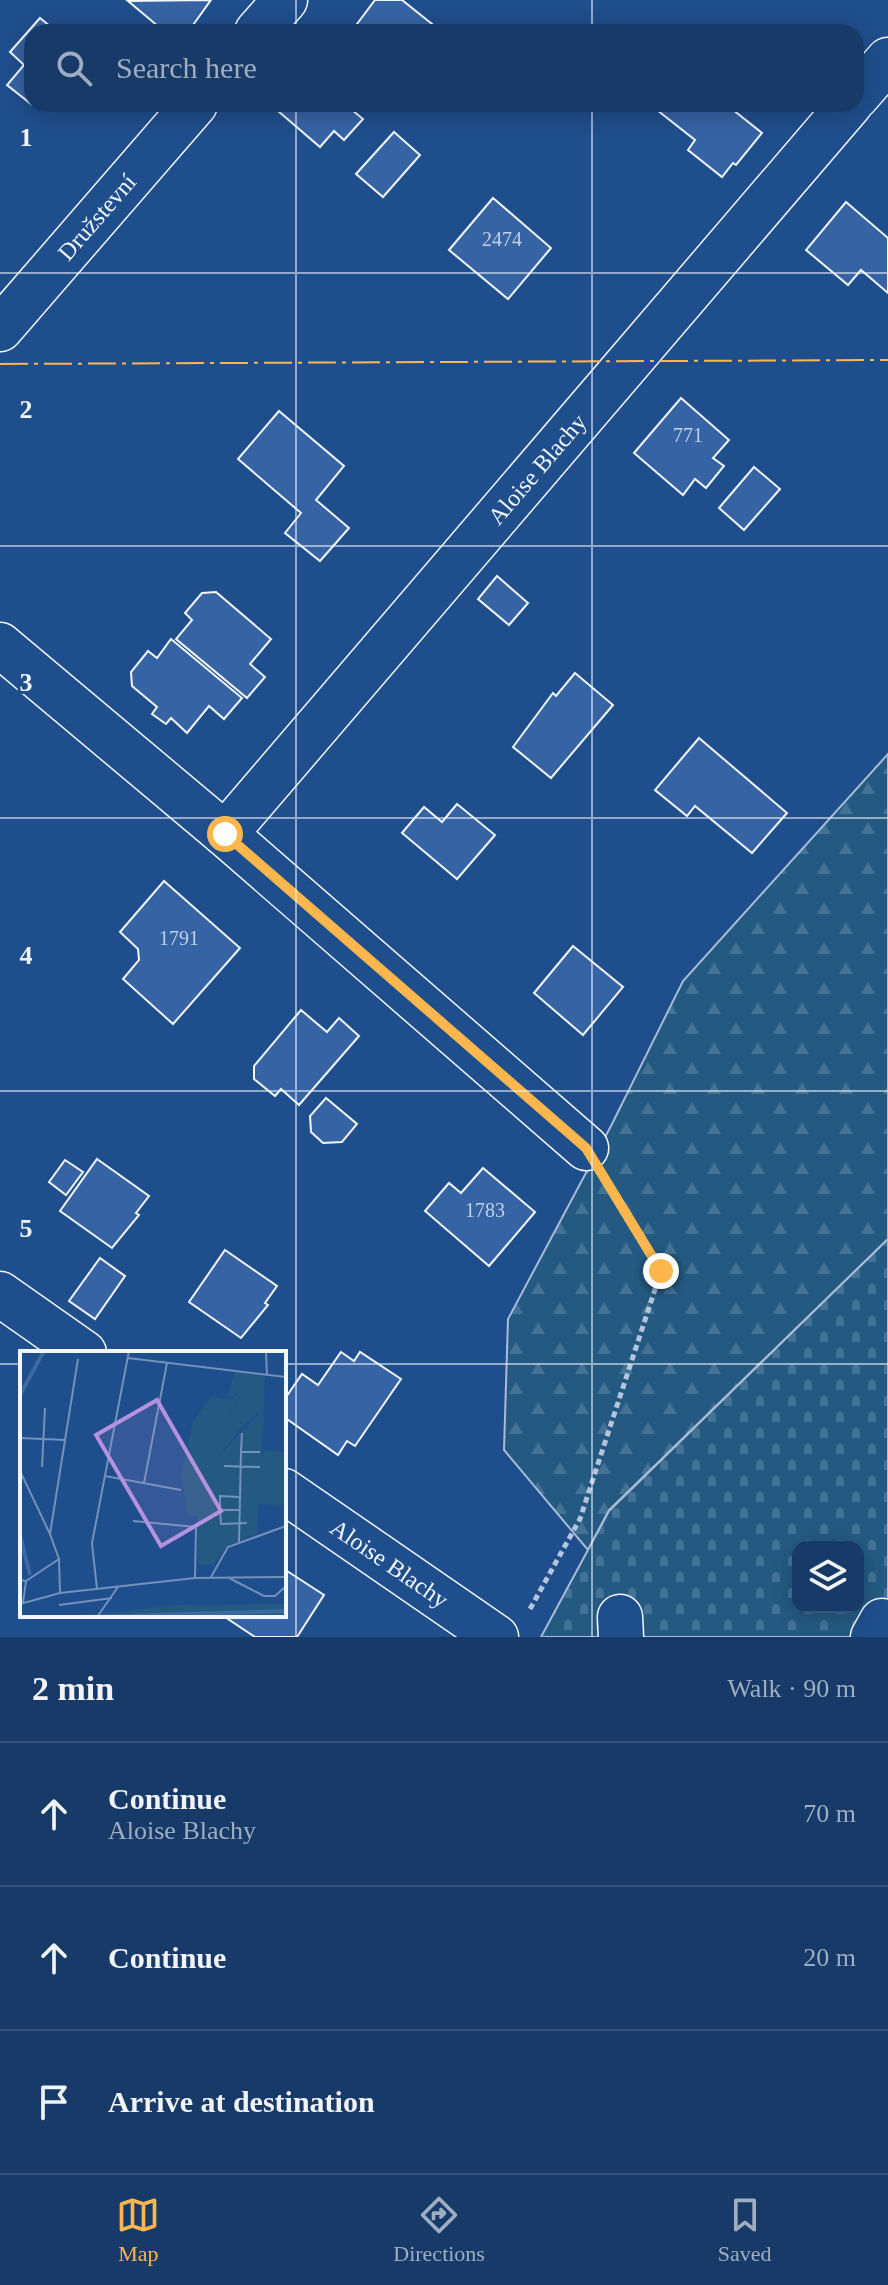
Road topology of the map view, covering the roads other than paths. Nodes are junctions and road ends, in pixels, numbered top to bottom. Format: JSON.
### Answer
{"nodes":[{"id":1,"x":285,"y":0,"type":"edge"},
{"id":2,"x":264,"y":24,"type":"edge"},
{"id":3,"x":888,"y":60,"type":"edge"},
{"id":4,"x":864,"y":88,"type":"edge"},
{"id":5,"x":188,"y":112,"type":"edge"},
{"id":6,"x":843,"y":112,"type":"edge"},
{"id":7,"x":0,"y":329,"type":"edge"},
{"id":8,"x":0,"y":645,"type":"edge"},
{"id":9,"x":225,"y":834,"type":"junction"},
{"id":10,"x":586,"y":1148,"type":"road end"},
{"id":11,"x":0,"y":1294,"type":"edge"},
{"id":12,"x":81,"y":1351,"type":"edge"},
{"id":13,"x":286,"y":1492,"type":"edge"},
{"id":14,"x":512,"y":1624,"type":"edge"}],
"edges":[{"from":1,"to":2,"type":"street"},
{"from":3,"to":4,"type":"street"},
{"from":5,"to":7,"type":"street","name":"Družstevní"},
{"from":6,"to":9,"type":"street","name":"Aloise Blachy"},
{"from":8,"to":9,"type":"street"},
{"from":9,"to":10,"type":"street"},
{"from":11,"to":12,"type":"street"},
{"from":13,"to":14,"type":"street","name":"Aloise Blachy"}]}
